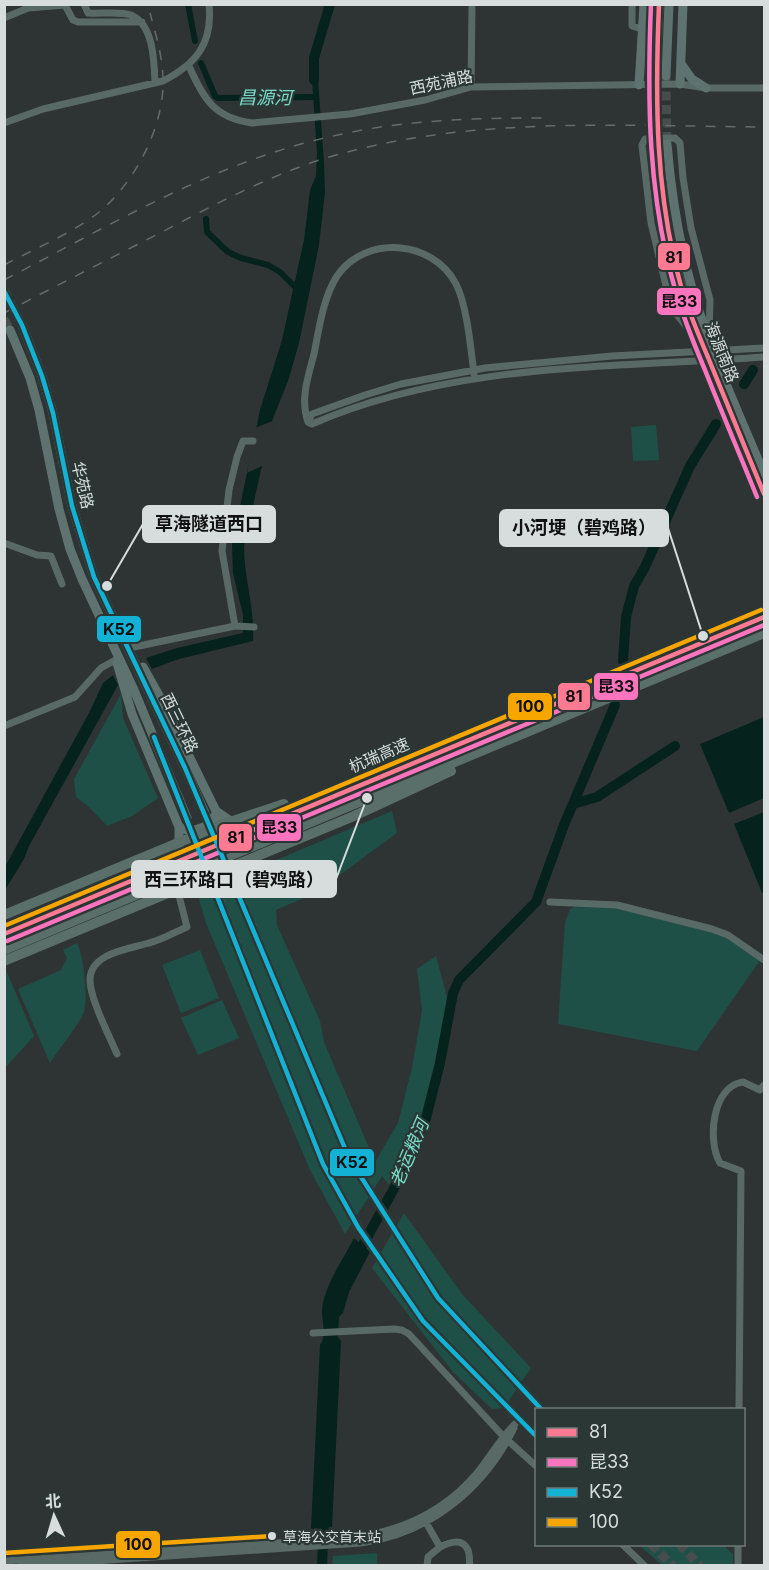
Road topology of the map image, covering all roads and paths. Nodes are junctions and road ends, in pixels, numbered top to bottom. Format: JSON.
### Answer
{"nodes":[{"id":1,"x":84,"y":4,"type":"edge"},
{"id":2,"x":210,"y":4,"type":"edge"},
{"id":3,"x":472,"y":4,"type":"edge"},
{"id":4,"x":632,"y":4,"type":"edge"},
{"id":5,"x":644,"y":4,"type":"edge"},
{"id":6,"x":659,"y":4,"type":"edge"},
{"id":7,"x":669,"y":4,"type":"edge"},
{"id":8,"x":683,"y":4,"type":"edge"},
{"id":9,"x":4,"y":18,"type":"edge"},
{"id":10,"x":142,"y":22,"type":"junction"},
{"id":11,"x":642,"y":28,"type":"junction"},
{"id":12,"x":681,"y":63,"type":"junction"},
{"id":13,"x":189,"y":66,"type":"junction"},
{"id":14,"x":656,"y":76,"type":"tunnel mouth"},
{"id":15,"x":666,"y":76,"type":"tunnel mouth"},
{"id":16,"x":159,"y":82,"type":"junction"},
{"id":17,"x":680,"y":84,"type":"junction"},
{"id":18,"x":639,"y":85,"type":"junction"},
{"id":19,"x":471,"y":87,"type":"junction"},
{"id":20,"x":706,"y":88,"type":"junction"},
{"id":21,"x":765,"y":88,"type":"edge"},
{"id":22,"x":4,"y":123,"type":"edge"},
{"id":23,"x":22,"y":325,"type":"tunnel mouth"},
{"id":24,"x":10,"y":330,"type":"tunnel mouth"},
{"id":25,"x":709,"y":340,"type":"junction"},
{"id":26,"x":765,"y":348,"type":"edge"},
{"id":27,"x":711,"y":356,"type":"junction"},
{"id":28,"x":765,"y":357,"type":"edge"},
{"id":29,"x":474,"y":374,"type":"junction"},
{"id":30,"x":253,"y":441,"type":"dead end"},
{"id":31,"x":765,"y":474,"type":"edge"},
{"id":32,"x":765,"y":494,"type":"edge"},
{"id":33,"x":4,"y":543,"type":"edge"},
{"id":34,"x":62,"y":584,"type":"dead end"},
{"id":35,"x":765,"y":611,"type":"edge"},
{"id":36,"x":765,"y":617,"type":"edge"},
{"id":37,"x":238,"y":627,"type":"junction"},
{"id":38,"x":254,"y":627,"type":"dead end"},
{"id":39,"x":765,"y":627,"type":"edge"},
{"id":40,"x":765,"y":633,"type":"edge"},
{"id":41,"x":129,"y":648,"type":"junction"},
{"id":42,"x":118,"y":659,"type":"junction"},
{"id":43,"x":605,"y":700,"type":"junction"},
{"id":44,"x":4,"y":726,"type":"edge"},
{"id":45,"x":380,"y":771,"type":"junction"},
{"id":46,"x":204,"y":811,"type":"tunnel mouth"},
{"id":47,"x":216,"y":811,"type":"junction"},
{"id":48,"x":188,"y":818,"type":"dead end"},
{"id":49,"x":179,"y":826,"type":"junction"},
{"id":50,"x":253,"y":830,"type":"junction"},
{"id":51,"x":211,"y":851,"type":"junction"},
{"id":52,"x":173,"y":869,"type":"junction"},
{"id":53,"x":550,"y":902,"type":"dead end"},
{"id":54,"x":4,"y":915,"type":"edge"},
{"id":55,"x":4,"y":927,"type":"edge"},
{"id":56,"x":4,"y":934,"type":"edge"},
{"id":57,"x":4,"y":944,"type":"edge"},
{"id":58,"x":4,"y":950,"type":"edge"},
{"id":59,"x":765,"y":960,"type":"edge"},
{"id":60,"x":4,"y":961,"type":"edge"},
{"id":61,"x":117,"y":1054,"type":"dead end"},
{"id":62,"x":765,"y":1085,"type":"edge"},
{"id":63,"x":313,"y":1334,"type":"dead end"},
{"id":64,"x":739,"y":1408,"type":"edge"},
{"id":65,"x":506,"y":1438,"type":"junction"},
{"id":66,"x":535,"y":1464,"type":"edge"},
{"id":67,"x":424,"y":1520,"type":"junction"},
{"id":68,"x":304,"y":1544,"type":"junction"},
{"id":69,"x":623,"y":1546,"type":"edge"},
{"id":70,"x":738,"y":1546,"type":"edge"},
{"id":71,"x":440,"y":1547,"type":"junction"},
{"id":72,"x":4,"y":1561,"type":"edge"},
{"id":73,"x":21,"y":1566,"type":"edge"},
{"id":74,"x":427,"y":1566,"type":"edge"},
{"id":75,"x":470,"y":1566,"type":"edge"},
{"id":76,"x":645,"y":1566,"type":"edge"},
{"id":77,"x":738,"y":1566,"type":"edge"}],
"edges":[{"from":1,"to":10,"type":"street"},
{"from":2,"to":13,"type":"street"},
{"from":3,"to":19,"type":"street"},
{"from":4,"to":11,"type":"street"},
{"from":5,"to":11,"type":"main road"},
{"from":6,"to":14,"type":"main road"},
{"from":7,"to":15,"type":"main road"},
{"from":8,"to":12,"type":"main road"},
{"from":9,"to":10,"type":"street"},
{"from":10,"to":16,"type":"street"},
{"from":11,"to":18,"type":"main road"},
{"from":12,"to":17,"type":"main road"},
{"from":12,"to":20,"type":"main road"},
{"from":13,"to":16,"type":"street"},
{"from":13,"to":19,"type":"street","name":"西苑浦路"},
{"from":16,"to":22,"type":"street"},
{"from":17,"to":18,"type":"street","name":"西苑浦路"},
{"from":17,"to":20,"type":"street","name":"西苑浦路"},
{"from":18,"to":19,"type":"street","name":"西苑浦路"},
{"from":20,"to":21,"type":"street","name":"西苑浦路"},
{"from":23,"to":41,"type":"main road","name":"华苑路"},
{"from":24,"to":42,"type":"main road","name":"华苑路"},
{"from":25,"to":27,"type":"main road","name":"海源南路"},
{"from":25,"to":27,"type":"main road","name":"海源南路"},
{"from":25,"to":27,"type":"street"},
{"from":26,"to":27,"type":"street"},
{"from":27,"to":28,"type":"street"},
{"from":27,"to":29,"type":"street"},
{"from":27,"to":29,"type":"street"},
{"from":27,"to":31,"type":"main road","name":"海源南路"},
{"from":27,"to":32,"type":"main road","name":"海源南路"},
{"from":29,"to":29,"type":"street"},
{"from":30,"to":37,"type":"street"},
{"from":33,"to":34,"type":"street"},
{"from":35,"to":45,"type":"highway","name":"杭瑞高速","bridge":true},
{"from":36,"to":50,"type":"highway"},
{"from":37,"to":38,"type":"street"},
{"from":37,"to":41,"type":"street"},
{"from":39,"to":51,"type":"highway"},
{"from":40,"to":43,"type":"highway","bridge":true},
{"from":41,"to":46,"type":"main road","name":"西三环路"},
{"from":41,"to":47,"type":"main road"},
{"from":42,"to":44,"type":"street"},
{"from":42,"to":48,"type":"main road","name":"西三环路"},
{"from":42,"to":49,"type":"main road"},
{"from":43,"to":58,"type":"highway","bridge":true},
{"from":43,"to":60,"type":"highway","bridge":true},
{"from":45,"to":54,"type":"highway","bridge":true},
{"from":45,"to":55,"type":"highway","name":"杭瑞高速","bridge":true},
{"from":47,"to":49,"type":"main road"},
{"from":47,"to":50,"type":"main road"},
{"from":47,"to":51,"type":"main road"},
{"from":49,"to":51,"type":"main road"},
{"from":49,"to":52,"type":"main road"},
{"from":50,"to":51,"type":"highway"},
{"from":51,"to":52,"type":"highway"},
{"from":52,"to":56,"type":"highway"},
{"from":52,"to":57,"type":"highway"},
{"from":52,"to":61,"type":"street"},
{"from":53,"to":59,"type":"street"},
{"from":62,"to":64,"type":"street"},
{"from":63,"to":65,"type":"street"},
{"from":65,"to":66,"type":"street"},
{"from":65,"to":67,"type":"street"},
{"from":67,"to":68,"type":"street"},
{"from":67,"to":71,"type":"street"},
{"from":68,"to":72,"type":"street"},
{"from":68,"to":73,"type":"street"},
{"from":69,"to":76,"type":"street"},
{"from":70,"to":77,"type":"street"},
{"from":71,"to":74,"type":"street"},
{"from":71,"to":75,"type":"street"}]}
